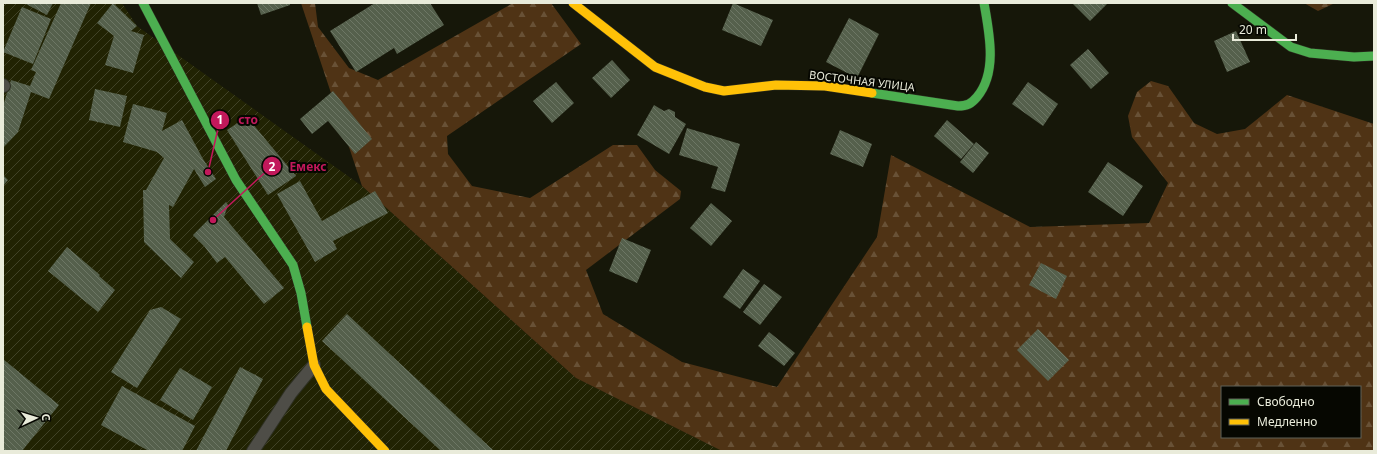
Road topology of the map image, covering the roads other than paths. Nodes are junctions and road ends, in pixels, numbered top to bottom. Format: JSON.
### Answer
{"nodes":[{"id":1,"x":143,"y":3,"type":"edge"},
{"id":2,"x":573,"y":3,"type":"edge"},
{"id":3,"x":984,"y":3,"type":"edge"},
{"id":4,"x":1232,"y":3,"type":"edge"},
{"id":5,"x":1374,"y":56,"type":"edge"},
{"id":6,"x":314,"y":365,"type":"junction"},
{"id":7,"x":252,"y":451,"type":"edge"},
{"id":8,"x":385,"y":451,"type":"edge"}],
"edges":[{"from":1,"to":6,"type":"street"},
{"from":2,"to":3,"type":"street","name":"ВОСТОЧНАЯ УЛИЦА"},
{"from":4,"to":5,"type":"street"},
{"from":6,"to":7,"type":"lane"},
{"from":6,"to":8,"type":"street"}]}
